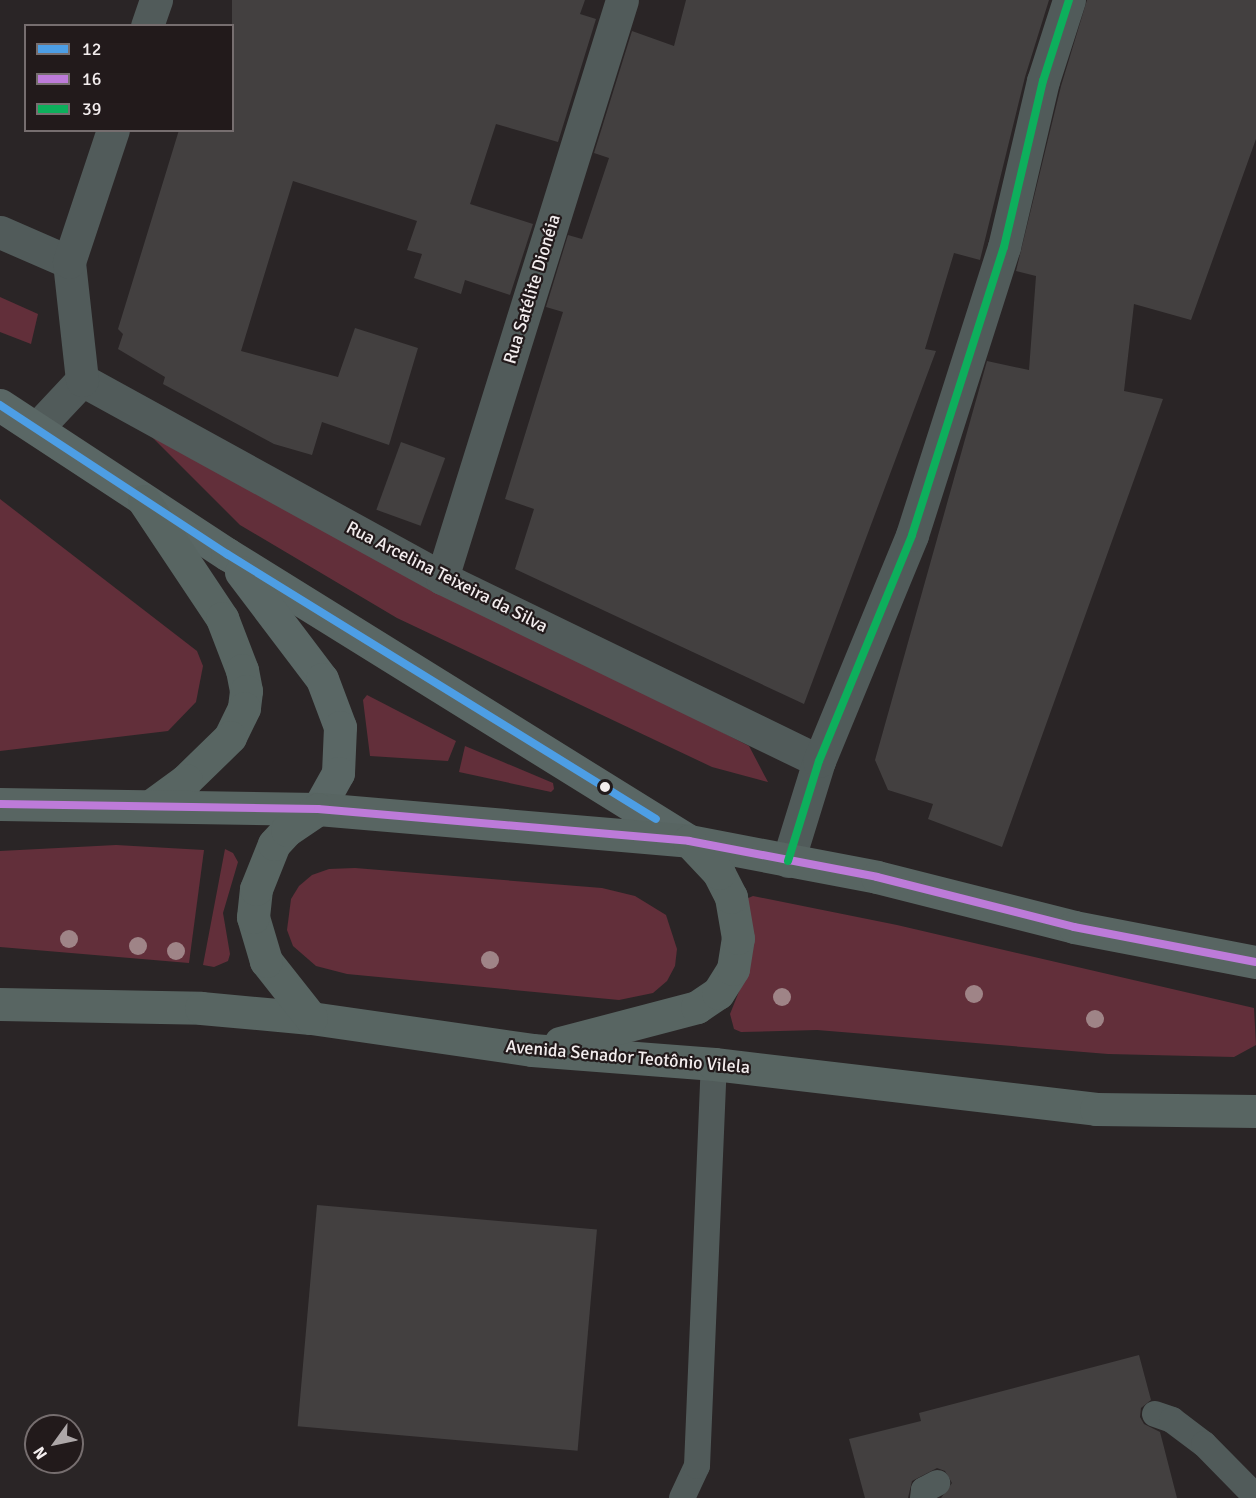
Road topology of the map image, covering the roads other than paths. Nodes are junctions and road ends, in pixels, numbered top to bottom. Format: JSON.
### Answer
{"nodes":[{"id":1,"x":156,"y":0,"type":"edge"},
{"id":2,"x":622,"y":0,"type":"edge"},
{"id":3,"x":1069,"y":0,"type":"edge"},
{"id":4,"x":148,"y":24,"type":"edge"},
{"id":5,"x":112,"y":132,"type":"edge"},
{"id":6,"x":0,"y":232,"type":"edge"},
{"id":7,"x":69,"y":262,"type":"junction"},
{"id":8,"x":82,"y":380,"type":"junction"},
{"id":9,"x":0,"y":405,"type":"edge"},
{"id":10,"x":37,"y":428,"type":"junction"},
{"id":11,"x":144,"y":501,"type":"junction"},
{"id":12,"x":227,"y":554,"type":"junction"},
{"id":13,"x":442,"y":578,"type":"junction"},
{"id":14,"x":819,"y":760,"type":"junction"},
{"id":15,"x":0,"y":804,"type":"edge"},
{"id":16,"x":152,"y":805,"type":"junction"},
{"id":17,"x":318,"y":809,"type":"junction"},
{"id":18,"x":689,"y":841,"type":"junction"},
{"id":19,"x":788,"y":861,"type":"junction"},
{"id":20,"x":1256,"y":962,"type":"edge"},
{"id":21,"x":0,"y":1004,"type":"edge"},
{"id":22,"x":310,"y":1018,"type":"junction"},
{"id":23,"x":532,"y":1050,"type":"junction"},
{"id":24,"x":714,"y":1064,"type":"junction"},
{"id":25,"x":1256,"y":1111,"type":"edge"},
{"id":26,"x":1155,"y":1414,"type":"dead end"},
{"id":27,"x":1256,"y":1497,"type":"edge"},
{"id":28,"x":682,"y":1498,"type":"edge"}],
"edges":[{"from":1,"to":4,"type":"street"},
{"from":2,"to":13,"type":"street","name":"Rua Satélite Dionéia"},
{"from":3,"to":14,"type":"street"},
{"from":5,"to":7,"type":"street"},
{"from":6,"to":7,"type":"street"},
{"from":7,"to":8,"type":"street"},
{"from":8,"to":10,"type":"street"},
{"from":8,"to":13,"type":"street","name":"Rua Arcelina Teixeira da Silva"},
{"from":9,"to":10,"type":"main road"},
{"from":10,"to":11,"type":"main road"},
{"from":11,"to":12,"type":"main road"},
{"from":11,"to":16,"type":"main road"},
{"from":12,"to":17,"type":"main road"},
{"from":12,"to":18,"type":"main road"},
{"from":13,"to":14,"type":"street","name":"Rua Arcelina Teixeira da Silva"},
{"from":14,"to":19,"type":"street"},
{"from":15,"to":16,"type":"main road"},
{"from":16,"to":17,"type":"main road"},
{"from":17,"to":18,"type":"main road"},
{"from":17,"to":22,"type":"main road"},
{"from":18,"to":19,"type":"main road"},
{"from":18,"to":23,"type":"main road"},
{"from":19,"to":20,"type":"main road"},
{"from":21,"to":22,"type":"main road","name":"Avenida Senador Teotônio Vilela"},
{"from":22,"to":23,"type":"main road","name":"Avenida Senador Teotônio Vilela"},
{"from":23,"to":24,"type":"main road","name":"Avenida Senador Teotônio Vilela"},
{"from":24,"to":25,"type":"main road","name":"Avenida Senador Teotônio Vilela"},
{"from":24,"to":28,"type":"lane"},
{"from":26,"to":27,"type":"lane"}]}
